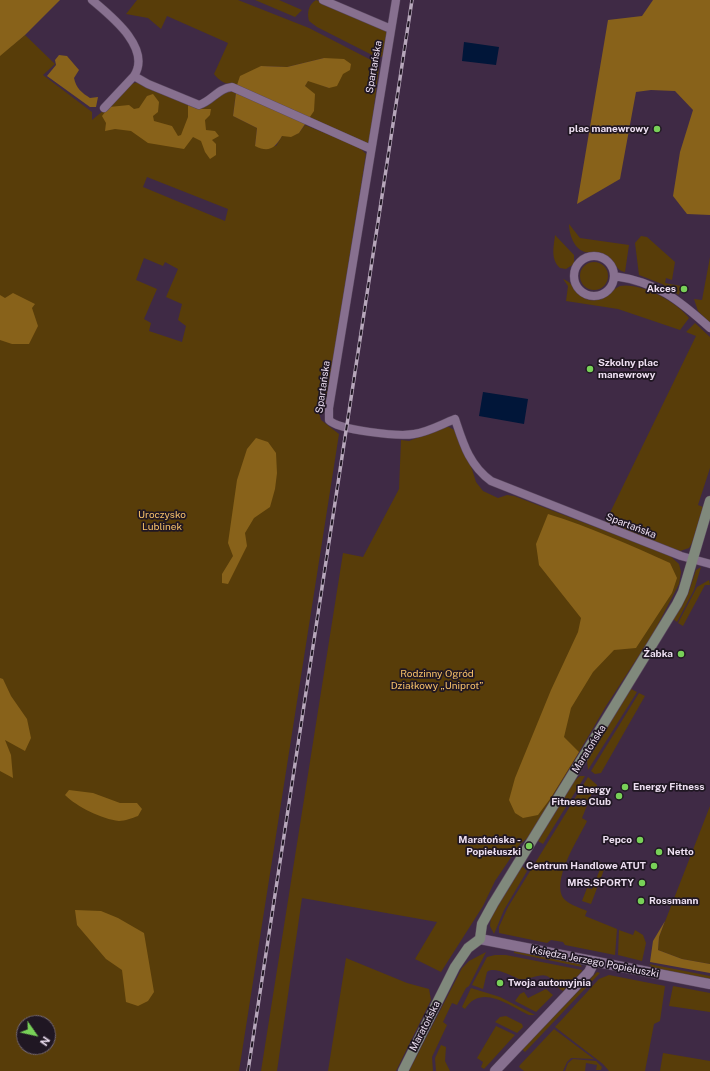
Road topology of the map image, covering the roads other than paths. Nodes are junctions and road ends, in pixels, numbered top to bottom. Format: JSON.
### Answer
{"nodes":[{"id":1,"x":92,"y":0,"type":"edge"},
{"id":2,"x":323,"y":0,"type":"edge"},
{"id":3,"x":396,"y":0,"type":"edge"},
{"id":4,"x":392,"y":29,"type":"junction"},
{"id":5,"x":134,"y":76,"type":"junction"},
{"id":6,"x":104,"y":108,"type":"dead end"},
{"id":7,"x":371,"y":149,"type":"junction"},
{"id":8,"x":614,"y":276,"type":"junction"},
{"id":9,"x":710,"y":328,"type":"edge"},
{"id":10,"x":710,"y":501,"type":"edge"},
{"id":11,"x":692,"y":559,"type":"junction"},
{"id":12,"x":710,"y":564,"type":"edge"},
{"id":13,"x":480,"y":939,"type":"junction"},
{"id":14,"x":594,"y":962,"type":"junction"},
{"id":15,"x":710,"y":984,"type":"edge"},
{"id":16,"x":403,"y":1071,"type":"edge"},
{"id":17,"x":495,"y":1071,"type":"edge"}],
"edges":[{"from":1,"to":5,"type":"street"},
{"from":2,"to":4,"type":"street"},
{"from":3,"to":4,"type":"street","name":"Spartańska"},
{"from":4,"to":7,"type":"street","name":"Spartańska"},
{"from":5,"to":6,"type":"street"},
{"from":5,"to":7,"type":"street"},
{"from":7,"to":11,"type":"street","name":"Spartańska"},
{"from":8,"to":8,"type":"street"},
{"from":8,"to":9,"type":"street"},
{"from":10,"to":11,"type":"main road","name":"Maratońska"},
{"from":11,"to":12,"type":"street"},
{"from":11,"to":13,"type":"main road","name":"Maratońska"},
{"from":13,"to":14,"type":"street","name":"Księdza Jerzego Popiełuszki"},
{"from":13,"to":16,"type":"main road","name":"Maratońska"},
{"from":14,"to":15,"type":"street","name":"Księdza Jerzego Popiełuszki"},
{"from":14,"to":17,"type":"street"}]}
